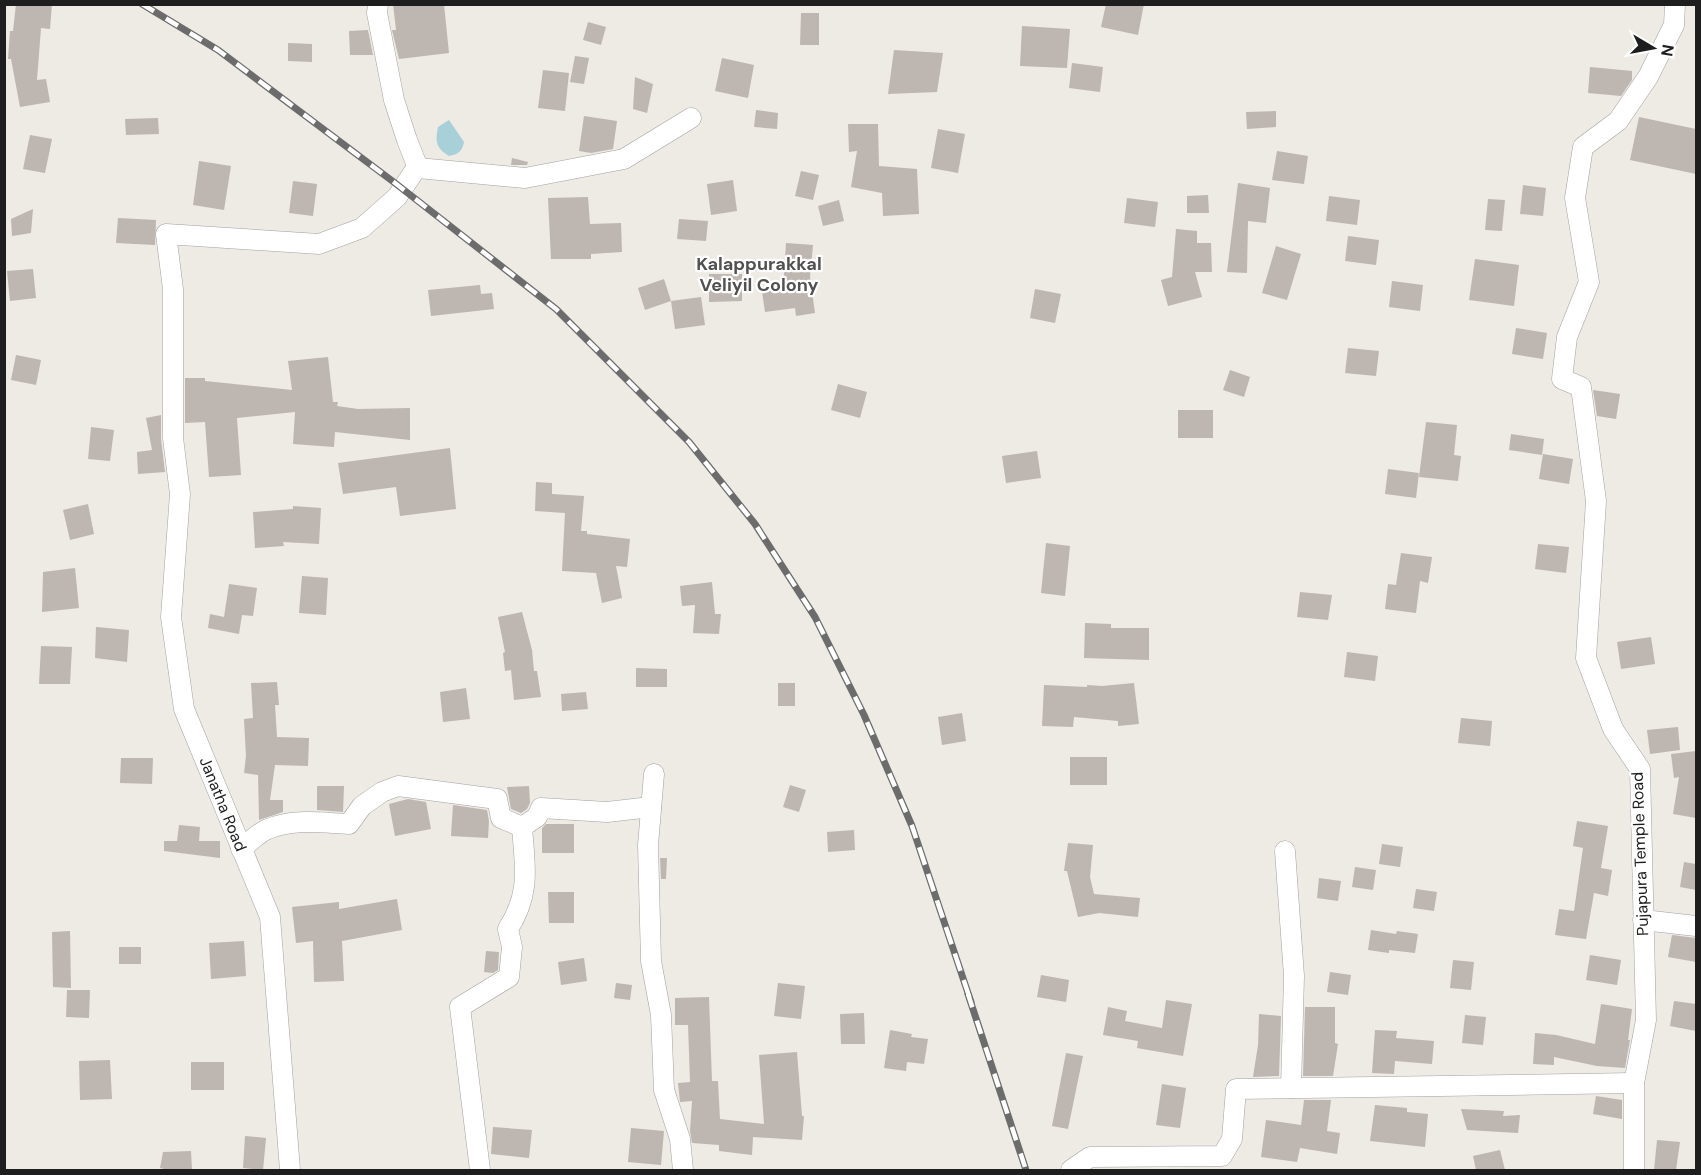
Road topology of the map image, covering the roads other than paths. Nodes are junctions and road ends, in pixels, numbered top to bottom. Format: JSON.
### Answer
{"nodes":[{"id":1,"x":378,"y":4,"type":"edge"},
{"id":2,"x":1675,"y":4,"type":"edge"},
{"id":3,"x":691,"y":118,"type":"dead end"},
{"id":4,"x":418,"y":168,"type":"junction"},
{"id":5,"x":654,"y":774,"type":"dead end"},
{"id":6,"x":651,"y":807,"type":"junction"},
{"id":7,"x":522,"y":827,"type":"junction"},
{"id":8,"x":242,"y":849,"type":"junction"},
{"id":9,"x":1286,"y":851,"type":"dead end"},
{"id":10,"x":1643,"y":921,"type":"junction"},
{"id":11,"x":1696,"y":926,"type":"edge"},
{"id":12,"x":1634,"y":1083,"type":"junction"},
{"id":13,"x":1291,"y":1088,"type":"junction"},
{"id":14,"x":290,"y":1170,"type":"edge"},
{"id":15,"x":480,"y":1170,"type":"edge"},
{"id":16,"x":682,"y":1170,"type":"edge"},
{"id":17,"x":1071,"y":1170,"type":"edge"},
{"id":18,"x":1634,"y":1170,"type":"edge"}],
"edges":[{"from":1,"to":4,"type":"street"},
{"from":2,"to":10,"type":"street","name":"Pujapura Temple Road"},
{"from":3,"to":4,"type":"street"},
{"from":4,"to":8,"type":"street","name":"Janatha Road"},
{"from":5,"to":6,"type":"street"},
{"from":6,"to":7,"type":"street"},
{"from":6,"to":16,"type":"street"},
{"from":7,"to":8,"type":"street"},
{"from":7,"to":15,"type":"street"},
{"from":8,"to":14,"type":"street","name":"Janatha Road"},
{"from":9,"to":13,"type":"street"},
{"from":10,"to":11,"type":"street"},
{"from":10,"to":12,"type":"street","name":"Pujapura Temple Road"},
{"from":12,"to":13,"type":"street"},
{"from":12,"to":18,"type":"street","name":"Pujapura Temple Road"},
{"from":13,"to":17,"type":"street"}]}
